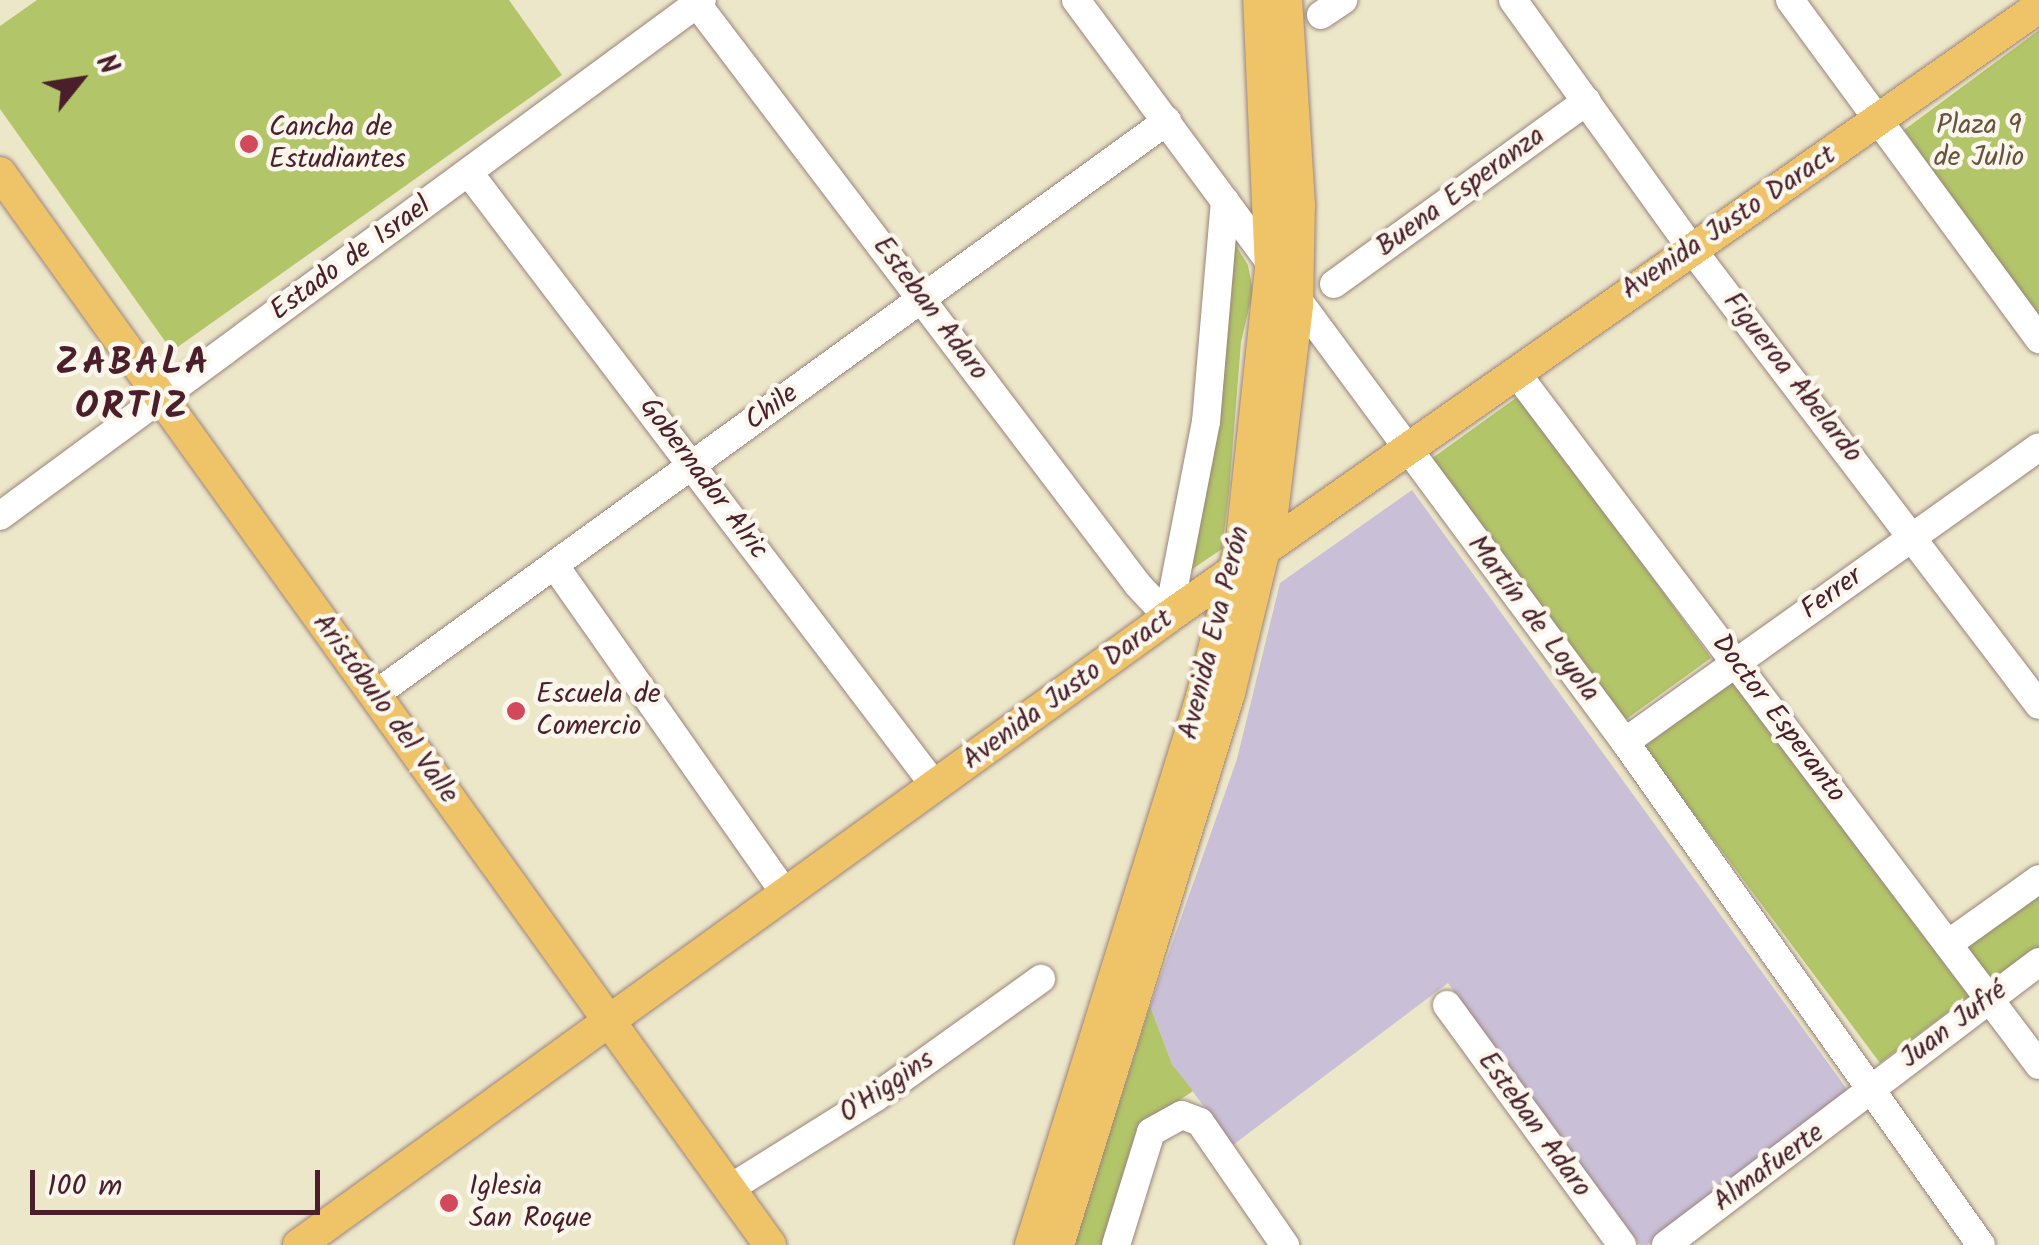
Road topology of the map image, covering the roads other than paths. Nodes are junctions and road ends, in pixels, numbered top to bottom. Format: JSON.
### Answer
{"nodes":[{"id":1,"x":1076,"y":0,"type":"edge"},
{"id":2,"x":1259,"y":0,"type":"edge"},
{"id":3,"x":1286,"y":0,"type":"edge"},
{"id":4,"x":1513,"y":0,"type":"edge"},
{"id":5,"x":1790,"y":0,"type":"edge"},
{"id":6,"x":698,"y":1,"type":"edge"},
{"id":7,"x":2039,"y":7,"type":"edge"},
{"id":8,"x":1587,"y":101,"type":"junction"},
{"id":9,"x":1166,"y":121,"type":"junction"},
{"id":10,"x":1880,"y":121,"type":"junction"},
{"id":11,"x":0,"y":173,"type":"edge"},
{"id":12,"x":469,"y":173,"type":"junction"},
{"id":13,"x":1225,"y":201,"type":"junction"},
{"id":14,"x":1691,"y":248,"type":"junction"},
{"id":15,"x":1271,"y":270,"type":"junction"},
{"id":16,"x":1334,"y":284,"type":"dead end"},
{"id":17,"x":922,"y":298,"type":"junction"},
{"id":18,"x":1297,"y":304,"type":"junction"},
{"id":19,"x":2039,"y":338,"type":"edge"},
{"id":20,"x":1516,"y":374,"type":"junction"},
{"id":21,"x":160,"y":397,"type":"junction"},
{"id":22,"x":2039,"y":447,"type":"edge"},
{"id":23,"x":1407,"y":452,"type":"junction"},
{"id":24,"x":694,"y":465,"type":"junction"},
{"id":25,"x":0,"y":516,"type":"edge"},
{"id":26,"x":1912,"y":536,"type":"junction"},
{"id":27,"x":1262,"y":553,"type":"junction"},
{"id":28,"x":555,"y":566,"type":"junction"},
{"id":29,"x":1234,"y":573,"type":"junction"},
{"id":30,"x":1168,"y":616,"type":"junction"},
{"id":31,"x":1737,"y":664,"type":"junction"},
{"id":32,"x":376,"y":694,"type":"junction"},
{"id":33,"x":2039,"y":705,"type":"edge"},
{"id":34,"x":1625,"y":742,"type":"junction"},
{"id":35,"x":935,"y":786,"type":"junction"},
{"id":36,"x":2039,"y":879,"type":"edge"},
{"id":37,"x":786,"y":895,"type":"junction"},
{"id":38,"x":1948,"y":944,"type":"junction"},
{"id":39,"x":2039,"y":962,"type":"edge"},
{"id":40,"x":1041,"y":978,"type":"dead end"},
{"id":41,"x":1989,"y":998,"type":"junction"},
{"id":42,"x":1447,"y":1005,"type":"dead end"},
{"id":43,"x":609,"y":1023,"type":"junction"},
{"id":44,"x":2039,"y":1065,"type":"edge"},
{"id":45,"x":1869,"y":1088,"type":"junction"},
{"id":46,"x":730,"y":1189,"type":"junction"},
{"id":47,"x":299,"y":1245,"type":"edge"},
{"id":48,"x":770,"y":1245,"type":"edge"},
{"id":49,"x":1031,"y":1245,"type":"edge"},
{"id":50,"x":1058,"y":1245,"type":"edge"},
{"id":51,"x":1116,"y":1245,"type":"edge"},
{"id":52,"x":1285,"y":1245,"type":"edge"},
{"id":53,"x":1622,"y":1245,"type":"edge"},
{"id":54,"x":1666,"y":1245,"type":"edge"},
{"id":55,"x":1981,"y":1245,"type":"edge"}],
"edges":[{"from":1,"to":9,"type":"street","name":"Martín de Loyola"},
{"from":2,"to":15,"type":"main road","name":"Avenida Eva Perón"},
{"from":3,"to":18,"type":"main road","name":"Avenida Eva Perón"},
{"from":4,"to":8,"type":"street","name":"Figueroa Abelardo"},
{"from":5,"to":10,"type":"street"},
{"from":6,"to":12,"type":"street","name":"Estado de Israel"},
{"from":6,"to":17,"type":"street","name":"Esteban Adaro"},
{"from":7,"to":10,"type":"main road","name":"Avenida Justo Daract"},
{"from":8,"to":14,"type":"street","name":"Figueroa Abelardo"},
{"from":8,"to":16,"type":"street","name":"Buena Esperanza"},
{"from":9,"to":13,"type":"street","name":"Martín de Loyola"},
{"from":9,"to":17,"type":"street","name":"Chile"},
{"from":10,"to":14,"type":"main road","name":"Avenida Justo Daract"},
{"from":10,"to":19,"type":"street"},
{"from":11,"to":21,"type":"main road","name":"Aristóbulo del Valle"},
{"from":12,"to":21,"type":"street","name":"Estado de Israel"},
{"from":12,"to":24,"type":"street","name":"Gobernador Alric"},
{"from":13,"to":15,"type":"street","name":"Martín de Loyola"},
{"from":13,"to":30,"type":"street","name":"Avenida Eva Perón"},
{"from":14,"to":20,"type":"main road","name":"Avenida Justo Daract"},
{"from":14,"to":26,"type":"street","name":"Figueroa Abelardo"},
{"from":15,"to":18,"type":"street","name":"Martín de Loyola"},
{"from":15,"to":29,"type":"main road","name":"Avenida Eva Perón"},
{"from":17,"to":24,"type":"street","name":"Chile"},
{"from":17,"to":30,"type":"street","name":"Esteban Adaro"},
{"from":18,"to":23,"type":"street","name":"Martín de Loyola"},
{"from":18,"to":27,"type":"main road","name":"Avenida Eva Perón"},
{"from":20,"to":23,"type":"main road","name":"Avenida Justo Daract"},
{"from":20,"to":31,"type":"street","name":"Doctor Esperanto"},
{"from":21,"to":25,"type":"street","name":"Estado de Israel"},
{"from":21,"to":32,"type":"main road","name":"Aristóbulo del Valle"},
{"from":22,"to":26,"type":"street","name":"Ferrer"},
{"from":23,"to":27,"type":"main road","name":"Avenida Justo Daract"},
{"from":23,"to":34,"type":"street","name":"Martín de Loyola"},
{"from":24,"to":28,"type":"street","name":"Chile"},
{"from":24,"to":35,"type":"street","name":"Gobernador Alric"},
{"from":26,"to":31,"type":"street","name":"Ferrer"},
{"from":26,"to":33,"type":"street","name":"Figueroa Abelardo"},
{"from":27,"to":29,"type":"main road","name":"Avenida Justo Daract"},
{"from":27,"to":50,"type":"main road","name":"Avenida Eva Perón"},
{"from":28,"to":32,"type":"street","name":"Chile"},
{"from":28,"to":37,"type":"street"},
{"from":29,"to":30,"type":"main road","name":"Avenida Justo Daract"},
{"from":29,"to":49,"type":"main road","name":"Avenida Eva Perón"},
{"from":30,"to":35,"type":"main road","name":"Avenida Justo Daract"},
{"from":31,"to":34,"type":"street","name":"Ferrer"},
{"from":31,"to":38,"type":"street","name":"Doctor Esperanto"},
{"from":32,"to":43,"type":"main road","name":"Aristóbulo del Valle"},
{"from":34,"to":45,"type":"street","name":"Martín de Loyola"},
{"from":35,"to":37,"type":"main road","name":"Avenida Justo Daract"},
{"from":36,"to":38,"type":"street"},
{"from":37,"to":43,"type":"main road","name":"Avenida Justo Daract"},
{"from":38,"to":41,"type":"street","name":"Doctor Esperanto"},
{"from":39,"to":41,"type":"street","name":"Juan Jufré"},
{"from":40,"to":46,"type":"street","name":"O'Higgins"},
{"from":41,"to":44,"type":"street","name":"Doctor Esperanto"},
{"from":41,"to":45,"type":"street","name":"Juan Jufré"},
{"from":42,"to":53,"type":"street","name":"Esteban Adaro"},
{"from":43,"to":46,"type":"main road","name":"Aristóbulo del Valle"},
{"from":43,"to":47,"type":"main road","name":"Avenida Justo Daract"},
{"from":45,"to":54,"type":"street","name":"Almafuerte"},
{"from":45,"to":55,"type":"street","name":"Martín de Loyola"},
{"from":46,"to":48,"type":"main road","name":"Aristóbulo del Valle"},
{"from":51,"to":52,"type":"street"}]}
